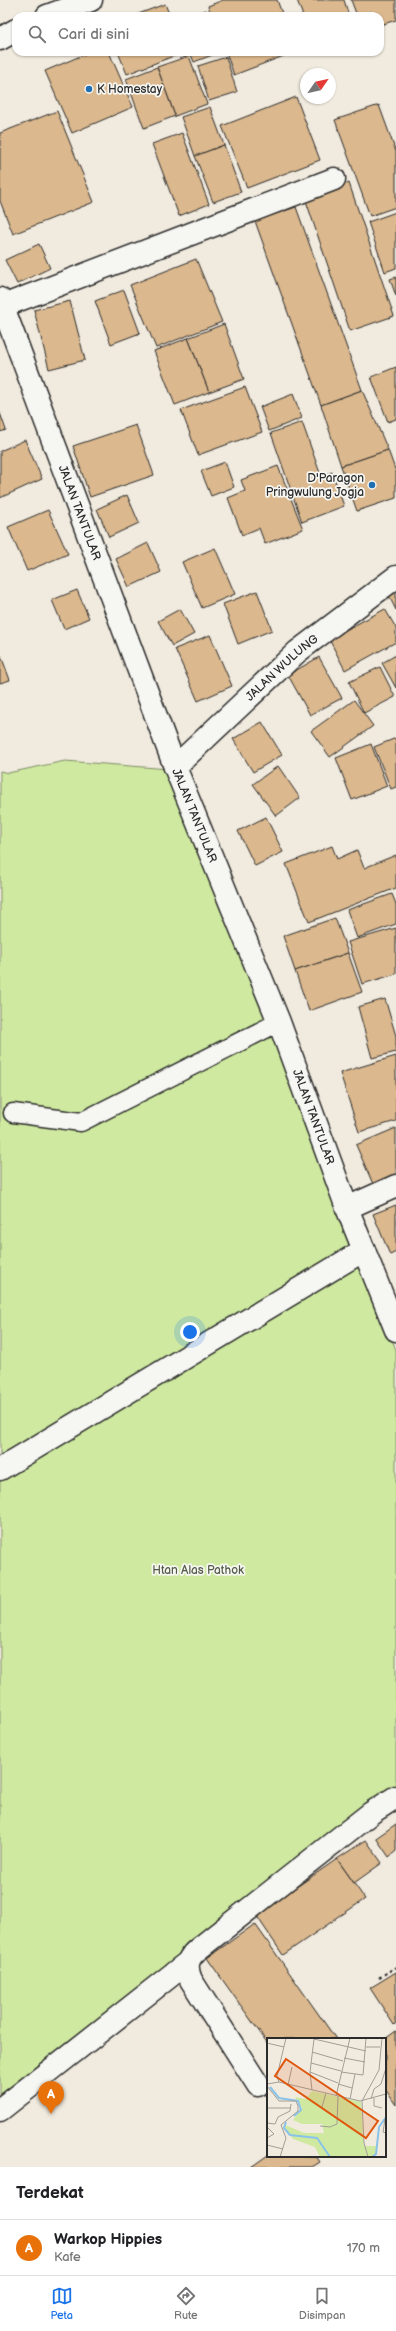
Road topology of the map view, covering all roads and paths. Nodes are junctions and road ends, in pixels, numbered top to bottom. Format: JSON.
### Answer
{"nodes":[{"id":1,"x":91,"y":0,"type":"edge"},
{"id":2,"x":58,"y":12,"type":"edge"},
{"id":3,"x":12,"y":32,"type":"edge"},
{"id":4,"x":0,"y":39,"type":"edge"},
{"id":5,"x":334,"y":179,"type":"dead end"},
{"id":6,"x":1,"y":302,"type":"edge"},
{"id":7,"x":396,"y":577,"type":"edge"},
{"id":8,"x":175,"y":767,"type":"junction"},
{"id":9,"x":279,"y":1022,"type":"junction"},
{"id":10,"x":13,"y":1113,"type":"dead end"},
{"id":11,"x":396,"y":1186,"type":"edge"},
{"id":12,"x":347,"y":1208,"type":"junction"},
{"id":13,"x":364,"y":1250,"type":"junction"},
{"id":14,"x":396,"y":1330,"type":"edge"},
{"id":15,"x":0,"y":1469,"type":"edge"},
{"id":16,"x":396,"y":1797,"type":"edge"},
{"id":17,"x":188,"y":1962,"type":"junction"},
{"id":18,"x":396,"y":1966,"type":"edge"},
{"id":19,"x":379,"y":1978,"type":"dead end"},
{"id":20,"x":258,"y":2085,"type":"dead end"},
{"id":21,"x":0,"y":2110,"type":"edge"}],
"edges":[{"from":1,"to":2,"type":"street"},
{"from":3,"to":4,"type":"street"},
{"from":5,"to":6,"type":"street"},
{"from":6,"to":8,"type":"street","name":"JALAN TANTULAR"},
{"from":7,"to":8,"type":"street","name":"JALAN WULUNG"},
{"from":8,"to":9,"type":"street","name":"JALAN TANTULAR"},
{"from":9,"to":10,"type":"lane"},
{"from":9,"to":12,"type":"street","name":"JALAN TANTULAR"},
{"from":11,"to":12,"type":"street"},
{"from":12,"to":13,"type":"street","name":"JALAN TANTULAR"},
{"from":13,"to":14,"type":"street","name":"JALAN TANTULAR"},
{"from":13,"to":15,"type":"street"},
{"from":16,"to":17,"type":"street"},
{"from":17,"to":20,"type":"street"},
{"from":17,"to":21,"type":"street"},
{"from":18,"to":19,"type":"path"}]}
